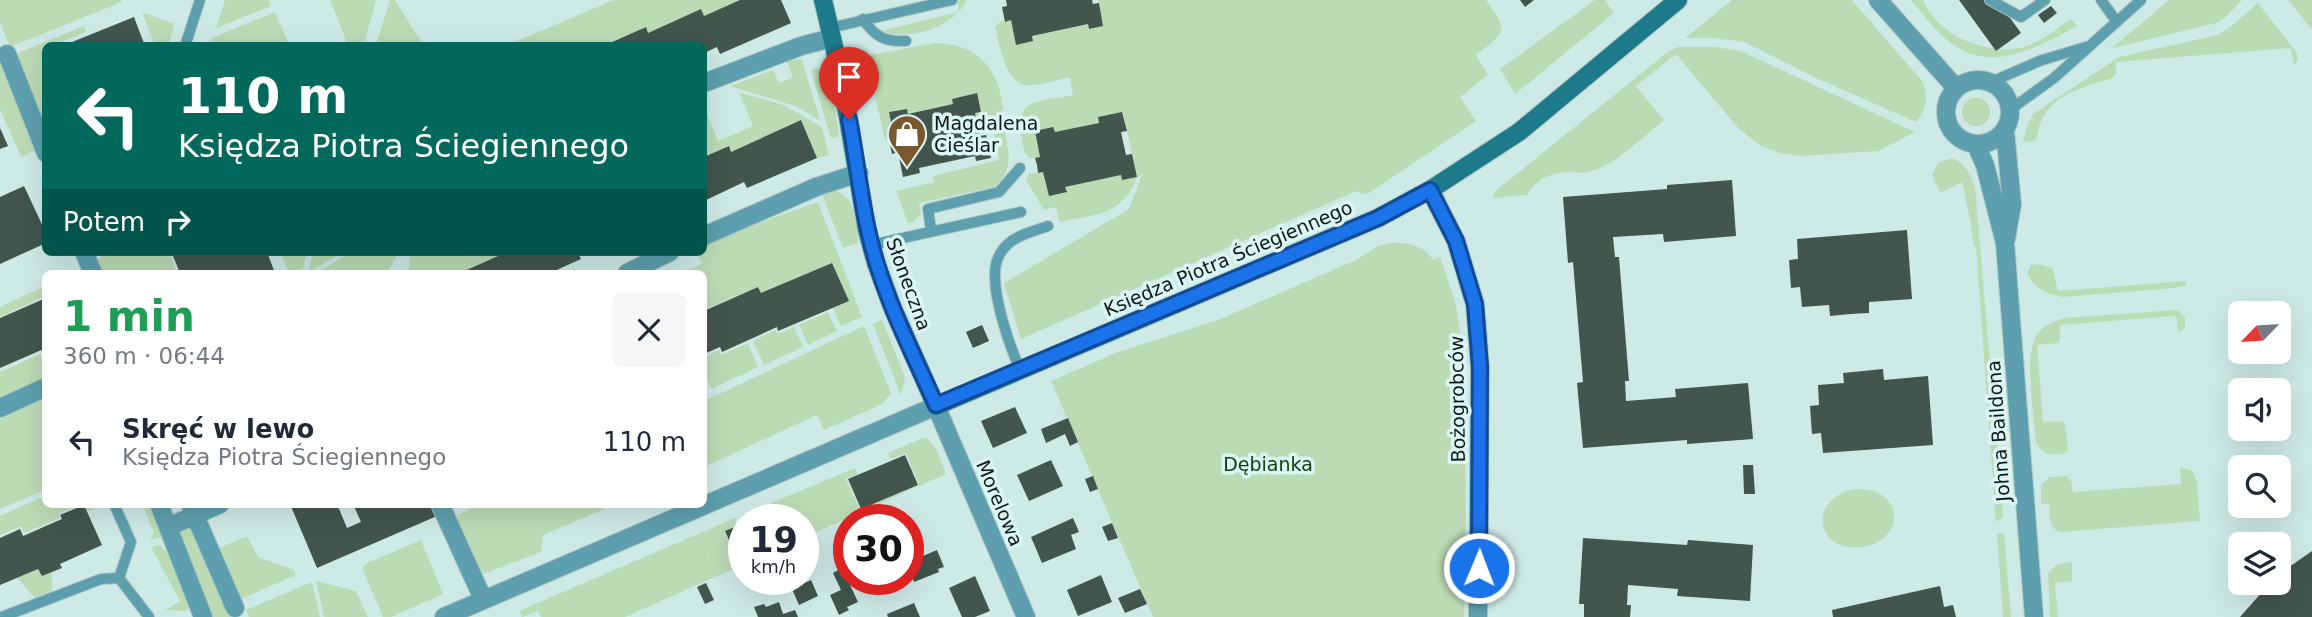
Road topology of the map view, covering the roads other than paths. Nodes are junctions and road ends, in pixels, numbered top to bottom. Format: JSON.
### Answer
{"nodes":[{"id":1,"x":200,"y":0,"type":"edge"},
{"id":2,"x":823,"y":0,"type":"edge"},
{"id":3,"x":952,"y":0,"type":"edge"},
{"id":4,"x":1678,"y":0,"type":"edge"},
{"id":5,"x":1878,"y":0,"type":"edge"},
{"id":6,"x":1990,"y":0,"type":"edge"},
{"id":7,"x":2045,"y":0,"type":"edge"},
{"id":8,"x":2101,"y":0,"type":"edge"},
{"id":9,"x":2141,"y":0,"type":"edge"},
{"id":10,"x":863,"y":19,"type":"junction"},
{"id":11,"x":2118,"y":22,"type":"junction"},
{"id":12,"x":831,"y":33,"type":"junction"},
{"id":13,"x":906,"y":41,"type":"dead end"},
{"id":14,"x":186,"y":42,"type":"edge"},
{"id":15,"x":2090,"y":46,"type":"junction"},
{"id":16,"x":7,"y":54,"type":"dead end"},
{"id":17,"x":707,"y":82,"type":"edge"},
{"id":18,"x":1991,"y":82,"type":"junction"},
{"id":19,"x":1956,"y":88,"type":"junction"},
{"id":20,"x":2011,"y":109,"type":"junction"},
{"id":21,"x":2005,"y":131,"type":"junction"},
{"id":22,"x":42,"y":143,"type":"edge"},
{"id":23,"x":1976,"y":145,"type":"junction"},
{"id":24,"x":1020,"y":168,"type":"dead end"},
{"id":25,"x":859,"y":173,"type":"junction"},
{"id":26,"x":1430,"y":190,"type":"junction"},
{"id":27,"x":1021,"y":212,"type":"dead end"},
{"id":28,"x":1048,"y":226,"type":"dead end"},
{"id":29,"x":931,"y":230,"type":"junction"},
{"id":30,"x":707,"y":235,"type":"edge"},
{"id":31,"x":2005,"y":243,"type":"junction"},
{"id":32,"x":871,"y":245,"type":"junction"},
{"id":33,"x":662,"y":256,"type":"edge"},
{"id":34,"x":633,"y":270,"type":"edge"},
{"id":35,"x":1020,"y":369,"type":"junction"},
{"id":36,"x":42,"y":389,"type":"edge"},
{"id":37,"x":936,"y":405,"type":"junction"},
{"id":38,"x":0,"y":408,"type":"edge"},
{"id":39,"x":707,"y":503,"type":"edge"},
{"id":40,"x":116,"y":508,"type":"edge"},
{"id":41,"x":161,"y":508,"type":"edge"},
{"id":42,"x":695,"y":508,"type":"edge"},
{"id":43,"x":192,"y":510,"type":"edge"},
{"id":44,"x":443,"y":510,"type":"edge"},
{"id":45,"x":168,"y":527,"type":"junction"},
{"id":46,"x":118,"y":578,"type":"junction"},
{"id":47,"x":483,"y":599,"type":"junction"},
{"id":48,"x":234,"y":608,"type":"dead end"},
{"id":49,"x":2,"y":617,"type":"edge"},
{"id":50,"x":149,"y":617,"type":"edge"},
{"id":51,"x":203,"y":617,"type":"edge"},
{"id":52,"x":444,"y":617,"type":"edge"},
{"id":53,"x":1026,"y":617,"type":"edge"},
{"id":54,"x":1478,"y":617,"type":"edge"},
{"id":55,"x":2034,"y":617,"type":"edge"}],
"edges":[{"from":1,"to":14,"type":"lane"},
{"from":2,"to":12,"type":"street","name":"Słoneczna"},
{"from":3,"to":10,"type":"lane"},
{"from":4,"to":26,"type":"street","name":"Księdza Piotra Ściegiennego"},
{"from":5,"to":19,"type":"street"},
{"from":6,"to":7,"type":"lane"},
{"from":8,"to":11,"type":"lane"},
{"from":9,"to":11,"type":"lane"},
{"from":10,"to":12,"type":"lane"},
{"from":10,"to":13,"type":"lane"},
{"from":11,"to":15,"type":"lane"},
{"from":12,"to":17,"type":"street"},
{"from":12,"to":25,"type":"street","name":"Słoneczna"},
{"from":15,"to":18,"type":"lane"},
{"from":15,"to":20,"type":"lane"},
{"from":16,"to":22,"type":"street"},
{"from":18,"to":19,"type":"street"},
{"from":18,"to":20,"type":"street"},
{"from":19,"to":23,"type":"street"},
{"from":20,"to":21,"type":"street"},
{"from":21,"to":23,"type":"street"},
{"from":21,"to":31,"type":"street","name":"Johna Baildona"},
{"from":23,"to":31,"type":"street","name":"Johna Baildona"},
{"from":24,"to":29,"type":"lane"},
{"from":25,"to":30,"type":"street"},
{"from":25,"to":32,"type":"street","name":"Słoneczna"},
{"from":26,"to":35,"type":"street","name":"Księdza Piotra Ściegiennego"},
{"from":26,"to":54,"type":"street","name":"Bożogrobców"},
{"from":27,"to":29,"type":"lane"},
{"from":28,"to":35,"type":"lane"},
{"from":29,"to":32,"type":"lane"},
{"from":31,"to":55,"type":"street","name":"Johna Baildona"},
{"from":32,"to":37,"type":"street","name":"Słoneczna"},
{"from":33,"to":34,"type":"street"},
{"from":35,"to":37,"type":"street","name":"Księdza Piotra Ściegiennego"},
{"from":36,"to":38,"type":"street"},
{"from":37,"to":39,"type":"street","name":"Księdza Piotra Ściegiennego"},
{"from":37,"to":53,"type":"street","name":"Morelowa"},
{"from":40,"to":46,"type":"lane"},
{"from":41,"to":45,"type":"street"},
{"from":42,"to":47,"type":"street","name":"Księdza Piotra Ściegiennego"},
{"from":43,"to":45,"type":"street"},
{"from":43,"to":48,"type":"street"},
{"from":44,"to":47,"type":"street"},
{"from":45,"to":51,"type":"street"},
{"from":46,"to":49,"type":"lane"},
{"from":46,"to":50,"type":"lane"},
{"from":47,"to":52,"type":"street","name":"Księdza Piotra Ściegiennego"}]}
